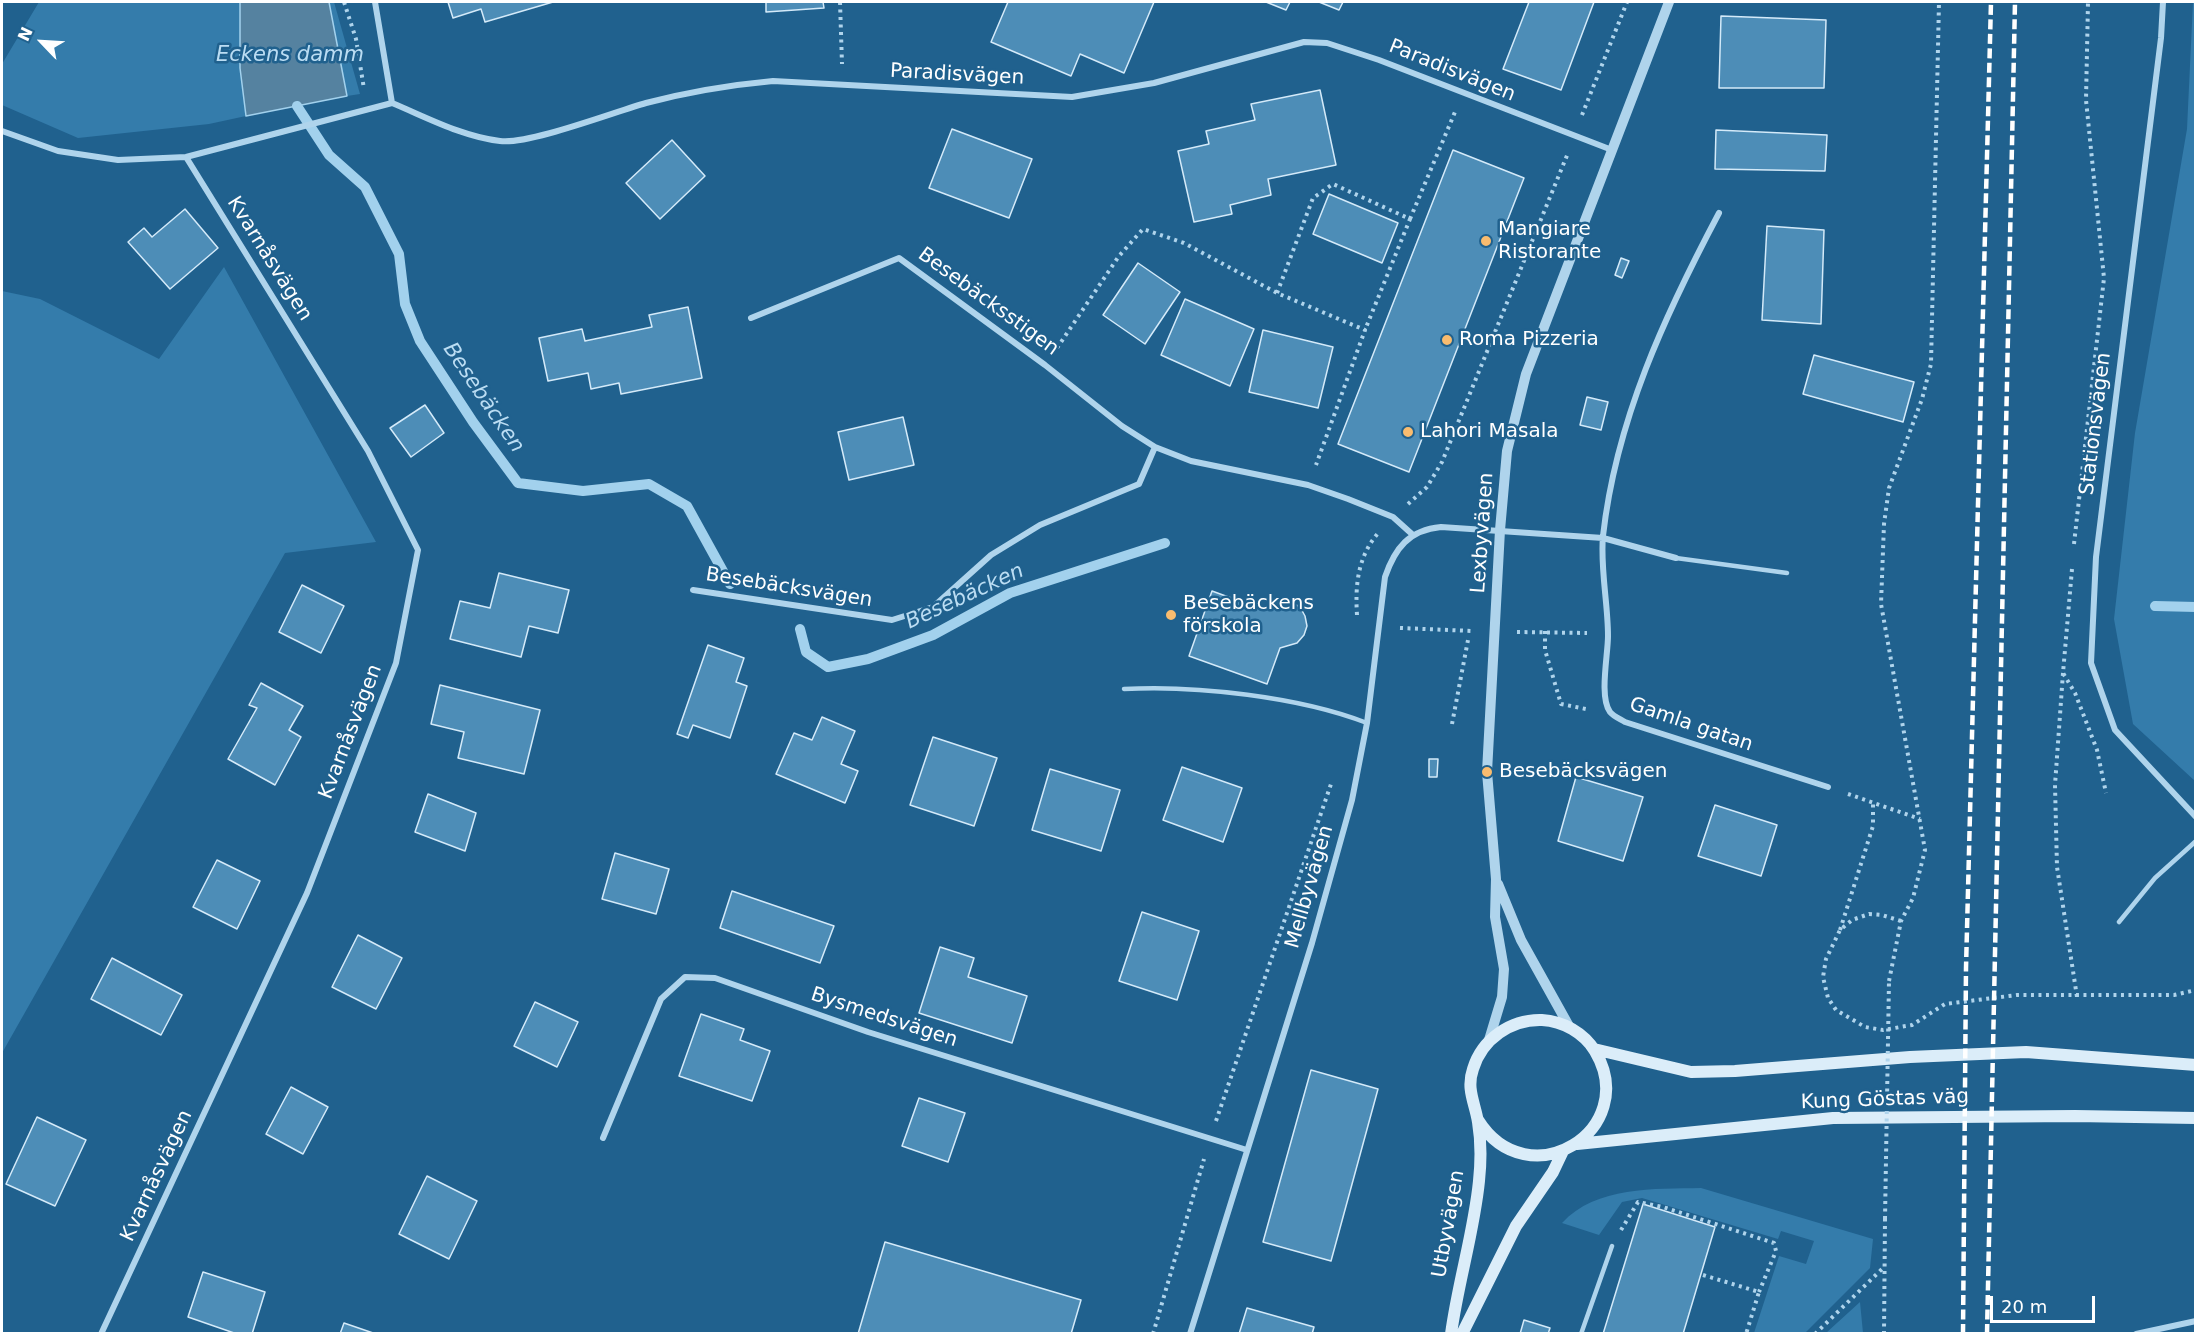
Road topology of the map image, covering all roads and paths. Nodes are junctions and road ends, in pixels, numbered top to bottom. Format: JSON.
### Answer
{"nodes":[{"id":1,"x":344,"y":2,"type":"edge"},
{"id":2,"x":375,"y":2,"type":"edge"},
{"id":3,"x":840,"y":2,"type":"edge"},
{"id":4,"x":1627,"y":2,"type":"edge"},
{"id":5,"x":1669,"y":2,"type":"edge"},
{"id":6,"x":1940,"y":2,"type":"edge"},
{"id":7,"x":2088,"y":2,"type":"edge"},
{"id":8,"x":2163,"y":2,"type":"edge"},
{"id":9,"x":843,"y":86,"type":"junction"},
{"id":10,"x":1462,"y":94,"type":"junction"},
{"id":11,"x":392,"y":104,"type":"junction"},
{"id":12,"x":367,"y":110,"type":"junction"},
{"id":13,"x":2,"y":131,"type":"edge"},
{"id":14,"x":1574,"y":137,"type":"junction"},
{"id":15,"x":1612,"y":150,"type":"junction"},
{"id":16,"x":186,"y":157,"type":"junction"},
{"id":17,"x":1719,"y":213,"type":"dead end"},
{"id":18,"x":1410,"y":219,"type":"junction"},
{"id":19,"x":1276,"y":293,"type":"junction"},
{"id":20,"x":751,"y":318,"type":"dead end"},
{"id":21,"x":1365,"y":330,"type":"junction"},
{"id":22,"x":1045,"y":364,"type":"junction"},
{"id":23,"x":1155,"y":447,"type":"junction"},
{"id":24,"x":1308,"y":485,"type":"junction"},
{"id":25,"x":1393,"y":517,"type":"junction"},
{"id":26,"x":1500,"y":530,"type":"junction"},
{"id":27,"x":1413,"y":535,"type":"junction"},
{"id":28,"x":1603,"y":538,"type":"junction"},
{"id":29,"x":2073,"y":553,"type":"dead end"},
{"id":30,"x":1676,"y":558,"type":"joint"},
{"id":31,"x":2072,"y":565,"type":"dead end"},
{"id":32,"x":1787,"y":573,"type":"dead end"},
{"id":33,"x":693,"y":590,"type":"dead end"},
{"id":34,"x":1357,"y":625,"type":"dead end"},
{"id":35,"x":1470,"y":631,"type":"dead end"},
{"id":36,"x":1545,"y":631,"type":"dead end"},
{"id":37,"x":2063,"y":673,"type":"junction"},
{"id":38,"x":1124,"y":689,"type":"dead end"},
{"id":39,"x":1610,"y":713,"type":"junction"},
{"id":40,"x":1367,"y":723,"type":"junction"},
{"id":41,"x":1452,"y":724,"type":"dead end"},
{"id":42,"x":1334,"y":774,"type":"dead end"},
{"id":43,"x":1828,"y":787,"type":"joint"},
{"id":44,"x":2106,"y":794,"type":"dead end"},
{"id":45,"x":1873,"y":803,"type":"junction"},
{"id":46,"x":2196,"y":817,"type":"edge"},
{"id":47,"x":1920,"y":819,"type":"junction"},
{"id":48,"x":2196,"y":841,"type":"edge"},
{"id":49,"x":1496,"y":879,"type":"junction"},
{"id":50,"x":1901,"y":921,"type":"junction"},
{"id":51,"x":2119,"y":922,"type":"dead end"},
{"id":52,"x":1840,"y":930,"type":"junction"},
{"id":53,"x":2196,"y":990,"type":"edge"},
{"id":54,"x":2077,"y":997,"type":"junction"},
{"id":55,"x":1570,"y":1028,"type":"junction"},
{"id":56,"x":1489,"y":1040,"type":"junction"},
{"id":57,"x":1594,"y":1049,"type":"junction"},
{"id":58,"x":2196,"y":1065,"type":"edge"},
{"id":59,"x":2196,"y":1118,"type":"edge"},
{"id":60,"x":1478,"y":1120,"type":"junction"},
{"id":61,"x":1211,"y":1137,"type":"junction"},
{"id":62,"x":603,"y":1138,"type":"dead end"},
{"id":63,"x":1577,"y":1144,"type":"junction"},
{"id":64,"x":1247,"y":1150,"type":"junction"},
{"id":65,"x":1563,"y":1151,"type":"junction"},
{"id":66,"x":1612,"y":1246,"type":"joint"},
{"id":67,"x":1882,"y":1269,"type":"junction"},
{"id":68,"x":1703,"y":1275,"type":"dead end"},
{"id":69,"x":1759,"y":1292,"type":"junction"},
{"id":70,"x":2196,"y":1321,"type":"edge"},
{"id":71,"x":101,"y":1334,"type":"edge"},
{"id":72,"x":1153,"y":1334,"type":"edge"},
{"id":73,"x":1190,"y":1334,"type":"edge"},
{"id":74,"x":1451,"y":1334,"type":"edge"},
{"id":75,"x":1462,"y":1334,"type":"edge"},
{"id":76,"x":1581,"y":1334,"type":"edge"},
{"id":77,"x":1746,"y":1334,"type":"edge"},
{"id":78,"x":1815,"y":1334,"type":"edge"},
{"id":79,"x":1884,"y":1334,"type":"edge"},
{"id":80,"x":2136,"y":1334,"type":"edge"}],
"edges":[{"from":1,"to":12,"type":"path"},
{"from":2,"to":11,"type":"street"},
{"from":3,"to":9,"type":"path"},
{"from":4,"to":14,"type":"path"},
{"from":5,"to":15,"type":"street","name":"Lexbyvägen"},
{"from":6,"to":47,"type":"path"},
{"from":7,"to":29,"type":"path"},
{"from":8,"to":46,"type":"street","name":"Stationsvägen"},
{"from":9,"to":10,"type":"street","name":"Paradisvägen"},
{"from":9,"to":11,"type":"street","name":"Paradisvägen"},
{"from":10,"to":14,"type":"street","name":"Paradisvägen"},
{"from":10,"to":18,"type":"path"},
{"from":11,"to":12,"type":"street"},
{"from":12,"to":16,"type":"street"},
{"from":13,"to":16,"type":"street"},
{"from":14,"to":15,"type":"street","name":"Paradisvägen"},
{"from":14,"to":25,"type":"path"},
{"from":15,"to":26,"type":"street","name":"Lexbyvägen"},
{"from":16,"to":71,"type":"street","name":"Kvarnåsvägen"},
{"from":17,"to":28,"type":"street","name":"Gamla gatan"},
{"from":18,"to":19,"type":"path"},
{"from":18,"to":21,"type":"path"},
{"from":19,"to":21,"type":"path"},
{"from":19,"to":22,"type":"path"},
{"from":20,"to":22,"type":"street","name":"Besebäcksstigen"},
{"from":21,"to":24,"type":"path"},
{"from":22,"to":23,"type":"street","name":"Besebäcksstigen"},
{"from":23,"to":24,"type":"street"},
{"from":23,"to":33,"type":"street","name":"Besebäcksvägen"},
{"from":24,"to":25,"type":"street"},
{"from":25,"to":27,"type":"street"},
{"from":25,"to":34,"type":"path"},
{"from":26,"to":27,"type":"street","name":"Mellbyvägen"},
{"from":26,"to":28,"type":"street"},
{"from":26,"to":49,"type":"street","name":"Lexbyvägen"},
{"from":27,"to":40,"type":"street","name":"Mellbyvägen"},
{"from":28,"to":30,"type":"street"},
{"from":28,"to":39,"type":"street","name":"Gamla gatan"},
{"from":30,"to":32,"type":"lane"},
{"from":31,"to":37,"type":"path"},
{"from":35,"to":41,"type":"path"},
{"from":36,"to":39,"type":"path"},
{"from":37,"to":44,"type":"path"},
{"from":37,"to":54,"type":"path"},
{"from":38,"to":40,"type":"lane"},
{"from":39,"to":43,"type":"street","name":"Gamla gatan"},
{"from":40,"to":64,"type":"street","name":"Mellbyvägen"},
{"from":42,"to":61,"type":"path","name":"Mellbyvägen"},
{"from":43,"to":45,"type":"path"},
{"from":45,"to":47,"type":"path"},
{"from":45,"to":52,"type":"path"},
{"from":47,"to":50,"type":"path"},
{"from":48,"to":51,"type":"lane"},
{"from":49,"to":55,"type":"street","name":"Lexbyvägen"},
{"from":49,"to":56,"type":"street","name":"Lexbyvägen"},
{"from":50,"to":52,"type":"path"},
{"from":50,"to":67,"type":"path","bridge":true},
{"from":52,"to":54,"type":"path"},
{"from":53,"to":54,"type":"path"},
{"from":55,"to":56,"type":"main road","name":"Kung Göstas väg"},
{"from":55,"to":57,"type":"main road","name":"Kung Göstas väg"},
{"from":56,"to":60,"type":"main road","name":"Kung Göstas väg"},
{"from":57,"to":58,"type":"main road","name":"Kung Göstas väg"},
{"from":57,"to":63,"type":"main road","name":"Kung Göstas väg"},
{"from":59,"to":63,"type":"main road","name":"Kung Göstas väg"},
{"from":60,"to":65,"type":"main road","name":"Kung Göstas väg"},
{"from":60,"to":74,"type":"main road","name":"Utbyvägen"},
{"from":61,"to":62,"type":"street","name":"Bysmedsvägen"},
{"from":61,"to":64,"type":"street","name":"Bysmedsvägen"},
{"from":61,"to":72,"type":"path","name":"Mellbyvägen"},
{"from":63,"to":65,"type":"main road","name":"Kung Göstas väg"},
{"from":64,"to":73,"type":"street","name":"Mellbyvägen"},
{"from":65,"to":75,"type":"main road"},
{"from":66,"to":69,"type":"path"},
{"from":66,"to":76,"type":"lane"},
{"from":67,"to":78,"type":"path"},
{"from":67,"to":79,"type":"path"},
{"from":68,"to":69,"type":"path"},
{"from":69,"to":77,"type":"path"},
{"from":70,"to":80,"type":"street"}]}
